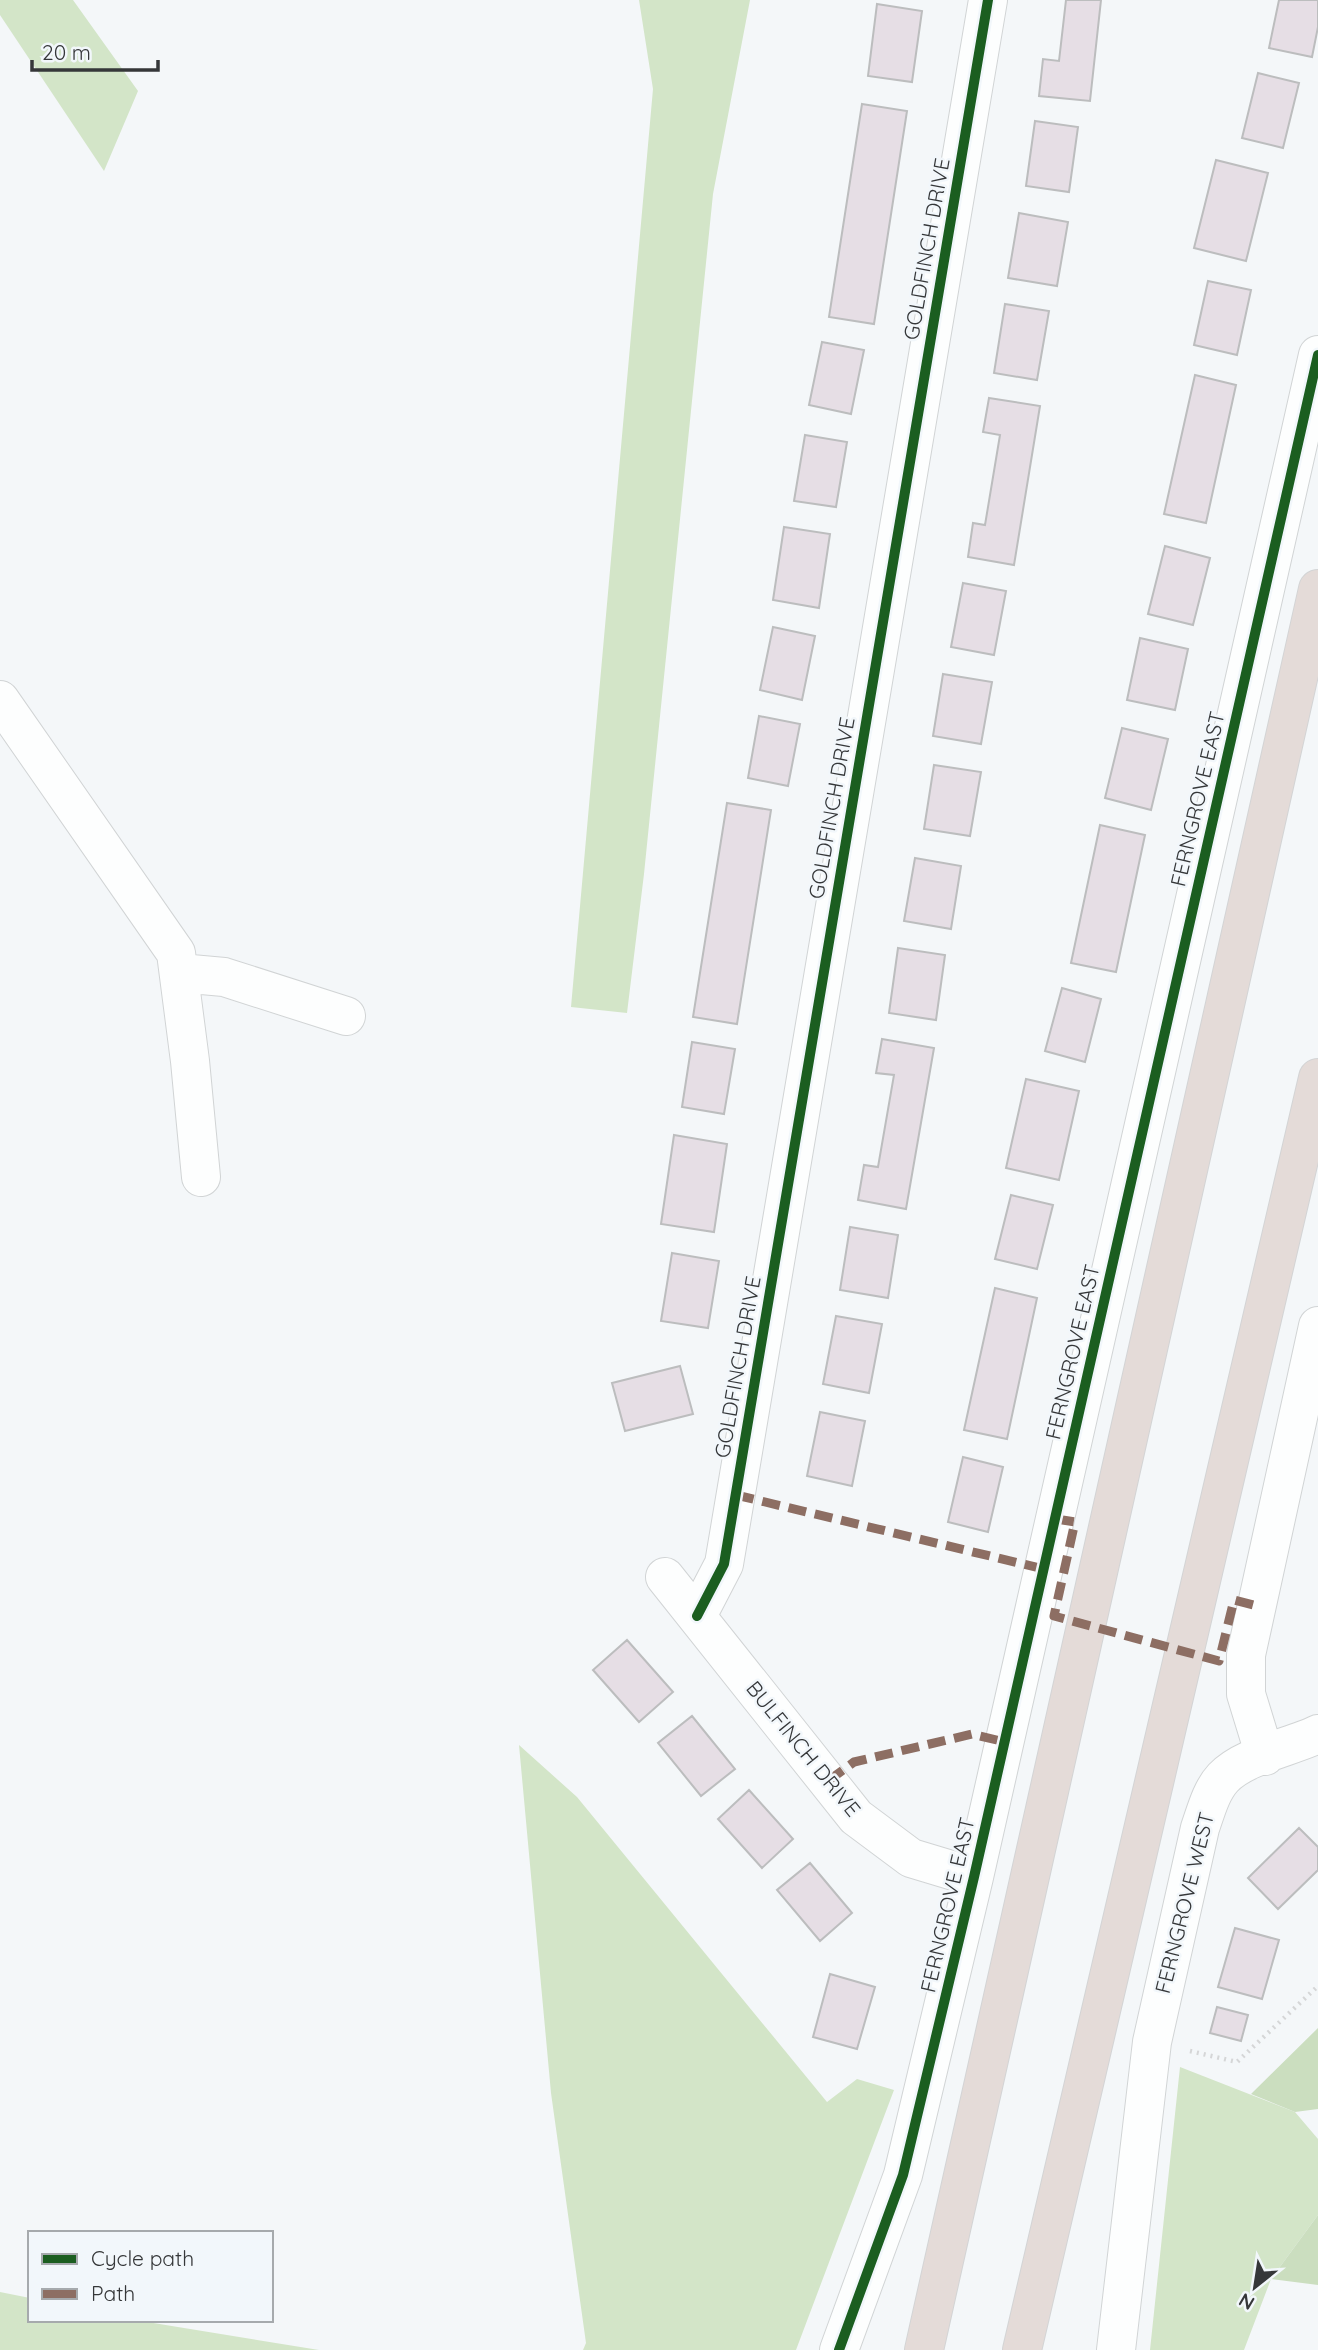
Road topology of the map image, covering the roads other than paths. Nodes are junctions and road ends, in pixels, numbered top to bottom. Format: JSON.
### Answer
{"nodes":[{"id":1,"x":988,"y":0,"type":"edge"},
{"id":2,"x":1318,"y":355,"type":"edge"},
{"id":3,"x":1318,"y":589,"type":"edge"},
{"id":4,"x":0,"y":700,"type":"edge"},
{"id":5,"x":180,"y":973,"type":"junction"},
{"id":6,"x":346,"y":1016,"type":"dead end"},
{"id":7,"x":1318,"y":1078,"type":"edge"},
{"id":8,"x":201,"y":1177,"type":"dead end"},
{"id":9,"x":1318,"y":1326,"type":"edge"},
{"id":10,"x":665,"y":1577,"type":"dead end"},
{"id":11,"x":697,"y":1616,"type":"junction"},
{"id":12,"x":1318,"y":1734,"type":"edge"},
{"id":13,"x":1265,"y":1756,"type":"junction"},
{"id":14,"x":975,"y":1877,"type":"junction"},
{"id":15,"x":839,"y":2350,"type":"edge"},
{"id":16,"x":924,"y":2350,"type":"edge"},
{"id":17,"x":1022,"y":2350,"type":"edge"},
{"id":18,"x":1116,"y":2350,"type":"edge"}],
"edges":[{"from":1,"to":11,"type":"street","name":"GOLDFINCH DRIVE"},
{"from":2,"to":14,"type":"street","name":"FERNGROVE EAST"},
{"from":3,"to":16,"type":"highway"},
{"from":4,"to":5,"type":"street"},
{"from":5,"to":6,"type":"street"},
{"from":5,"to":8,"type":"street"},
{"from":7,"to":17,"type":"highway"},
{"from":9,"to":13,"type":"street"},
{"from":10,"to":11,"type":"street","name":"BULFINCH DRIVE"},
{"from":11,"to":14,"type":"street","name":"BULFINCH DRIVE"},
{"from":12,"to":13,"type":"street","name":"FERNGROVE WEST"},
{"from":13,"to":18,"type":"street","name":"FERNGROVE WEST"},
{"from":14,"to":15,"type":"street","name":"FERNGROVE EAST"}]}
